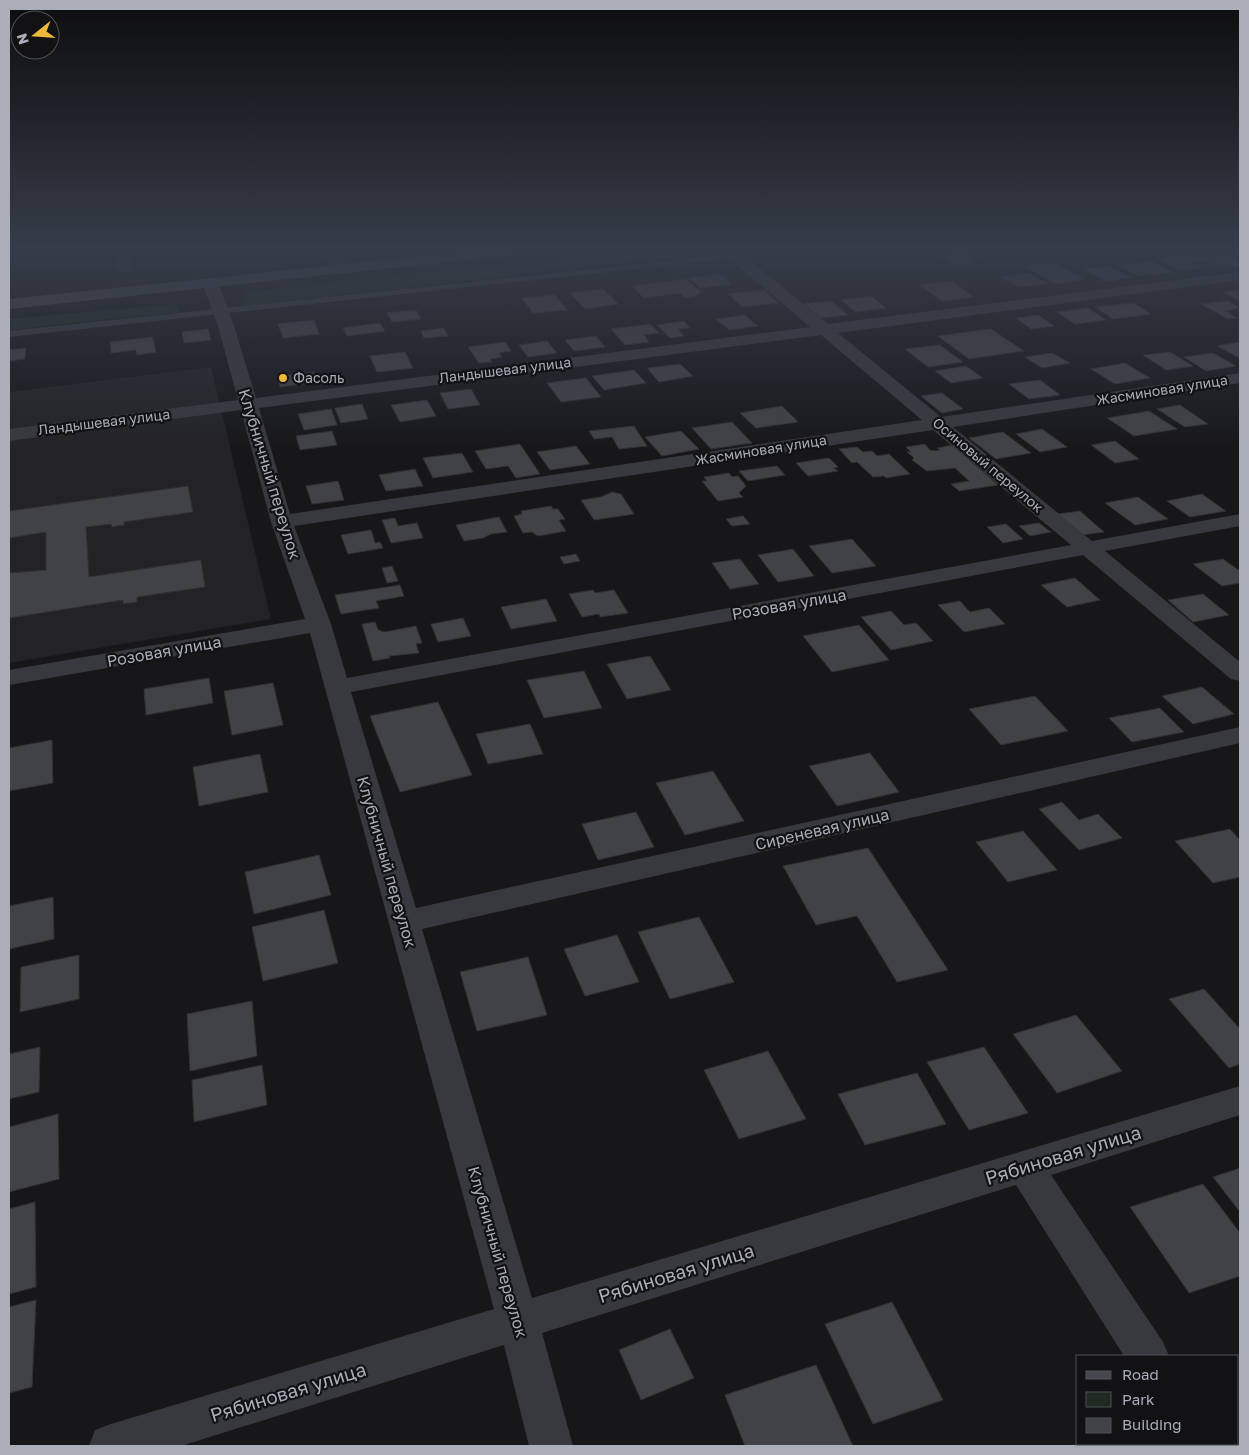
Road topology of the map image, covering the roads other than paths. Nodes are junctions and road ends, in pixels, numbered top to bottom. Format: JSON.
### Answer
{"nodes":[{"id":1,"x":159,"y":317,"type":"edge"},
{"id":2,"x":221,"y":317,"type":"edge"},
{"id":3,"x":808,"y":317,"type":"edge"},
{"id":4,"x":918,"y":317,"type":"edge"},
{"id":5,"x":823,"y":329,"type":"junction"},
{"id":6,"x":9,"y":334,"type":"edge"},
{"id":7,"x":1240,"y":378,"type":"edge"},
{"id":8,"x":247,"y":404,"type":"junction"},
{"id":9,"x":938,"y":424,"type":"junction"},
{"id":10,"x":9,"y":434,"type":"edge"},
{"id":11,"x":1240,"y":520,"type":"edge"},
{"id":12,"x":282,"y":522,"type":"junction"},
{"id":13,"x":1086,"y":549,"type":"junction"},
{"id":14,"x":319,"y":624,"type":"junction"},
{"id":15,"x":1240,"y":674,"type":"edge"},
{"id":16,"x":9,"y":678,"type":"edge"},
{"id":17,"x":337,"y":687,"type":"junction"},
{"id":18,"x":1240,"y":735,"type":"edge"},
{"id":19,"x":404,"y":922,"type":"junction"},
{"id":20,"x":1240,"y":1101,"type":"edge"},
{"id":21,"x":1025,"y":1167,"type":"junction"},
{"id":22,"x":518,"y":1321,"type":"junction"},
{"id":23,"x":1147,"y":1355,"type":"edge"},
{"id":24,"x":111,"y":1446,"type":"edge"},
{"id":25,"x":551,"y":1446,"type":"edge"}],
"edges":[{"from":1,"to":6,"type":"lane"},
{"from":2,"to":8,"type":"street","name":"Клубничный переулок"},
{"from":3,"to":5,"type":"street","name":"Осиновый переулок"},
{"from":4,"to":5,"type":"street","name":"Ландышевая улица"},
{"from":5,"to":8,"type":"street","name":"Ландышевая улица"},
{"from":5,"to":9,"type":"street","name":"Осиновый переулок"},
{"from":7,"to":9,"type":"street","name":"Жасминовая улица"},
{"from":8,"to":10,"type":"street","name":"Ландышевая улица"},
{"from":8,"to":12,"type":"street","name":"Клубничный переулок"},
{"from":9,"to":12,"type":"street","name":"Жасминовая улица"},
{"from":9,"to":13,"type":"street","name":"Осиновый переулок"},
{"from":11,"to":13,"type":"street","name":"Розовая улица"},
{"from":12,"to":14,"type":"street","name":"Клубничный переулок"},
{"from":13,"to":15,"type":"street","name":"Осиновый переулок"},
{"from":13,"to":17,"type":"street","name":"Розовая улица"},
{"from":14,"to":16,"type":"street","name":"Розовая улица"},
{"from":14,"to":17,"type":"street","name":"Клубничный переулок"},
{"from":17,"to":19,"type":"street","name":"Клубничный переулок"},
{"from":18,"to":19,"type":"street","name":"Сиреневая улица"},
{"from":19,"to":22,"type":"street","name":"Клубничный переулок"},
{"from":20,"to":21,"type":"street","name":"Рябиновая улица"},
{"from":21,"to":22,"type":"street","name":"Рябиновая улица"},
{"from":21,"to":23,"type":"street"},
{"from":22,"to":24,"type":"street","name":"Рябиновая улица"},
{"from":22,"to":25,"type":"street","name":"Клубничный переулок"}]}
